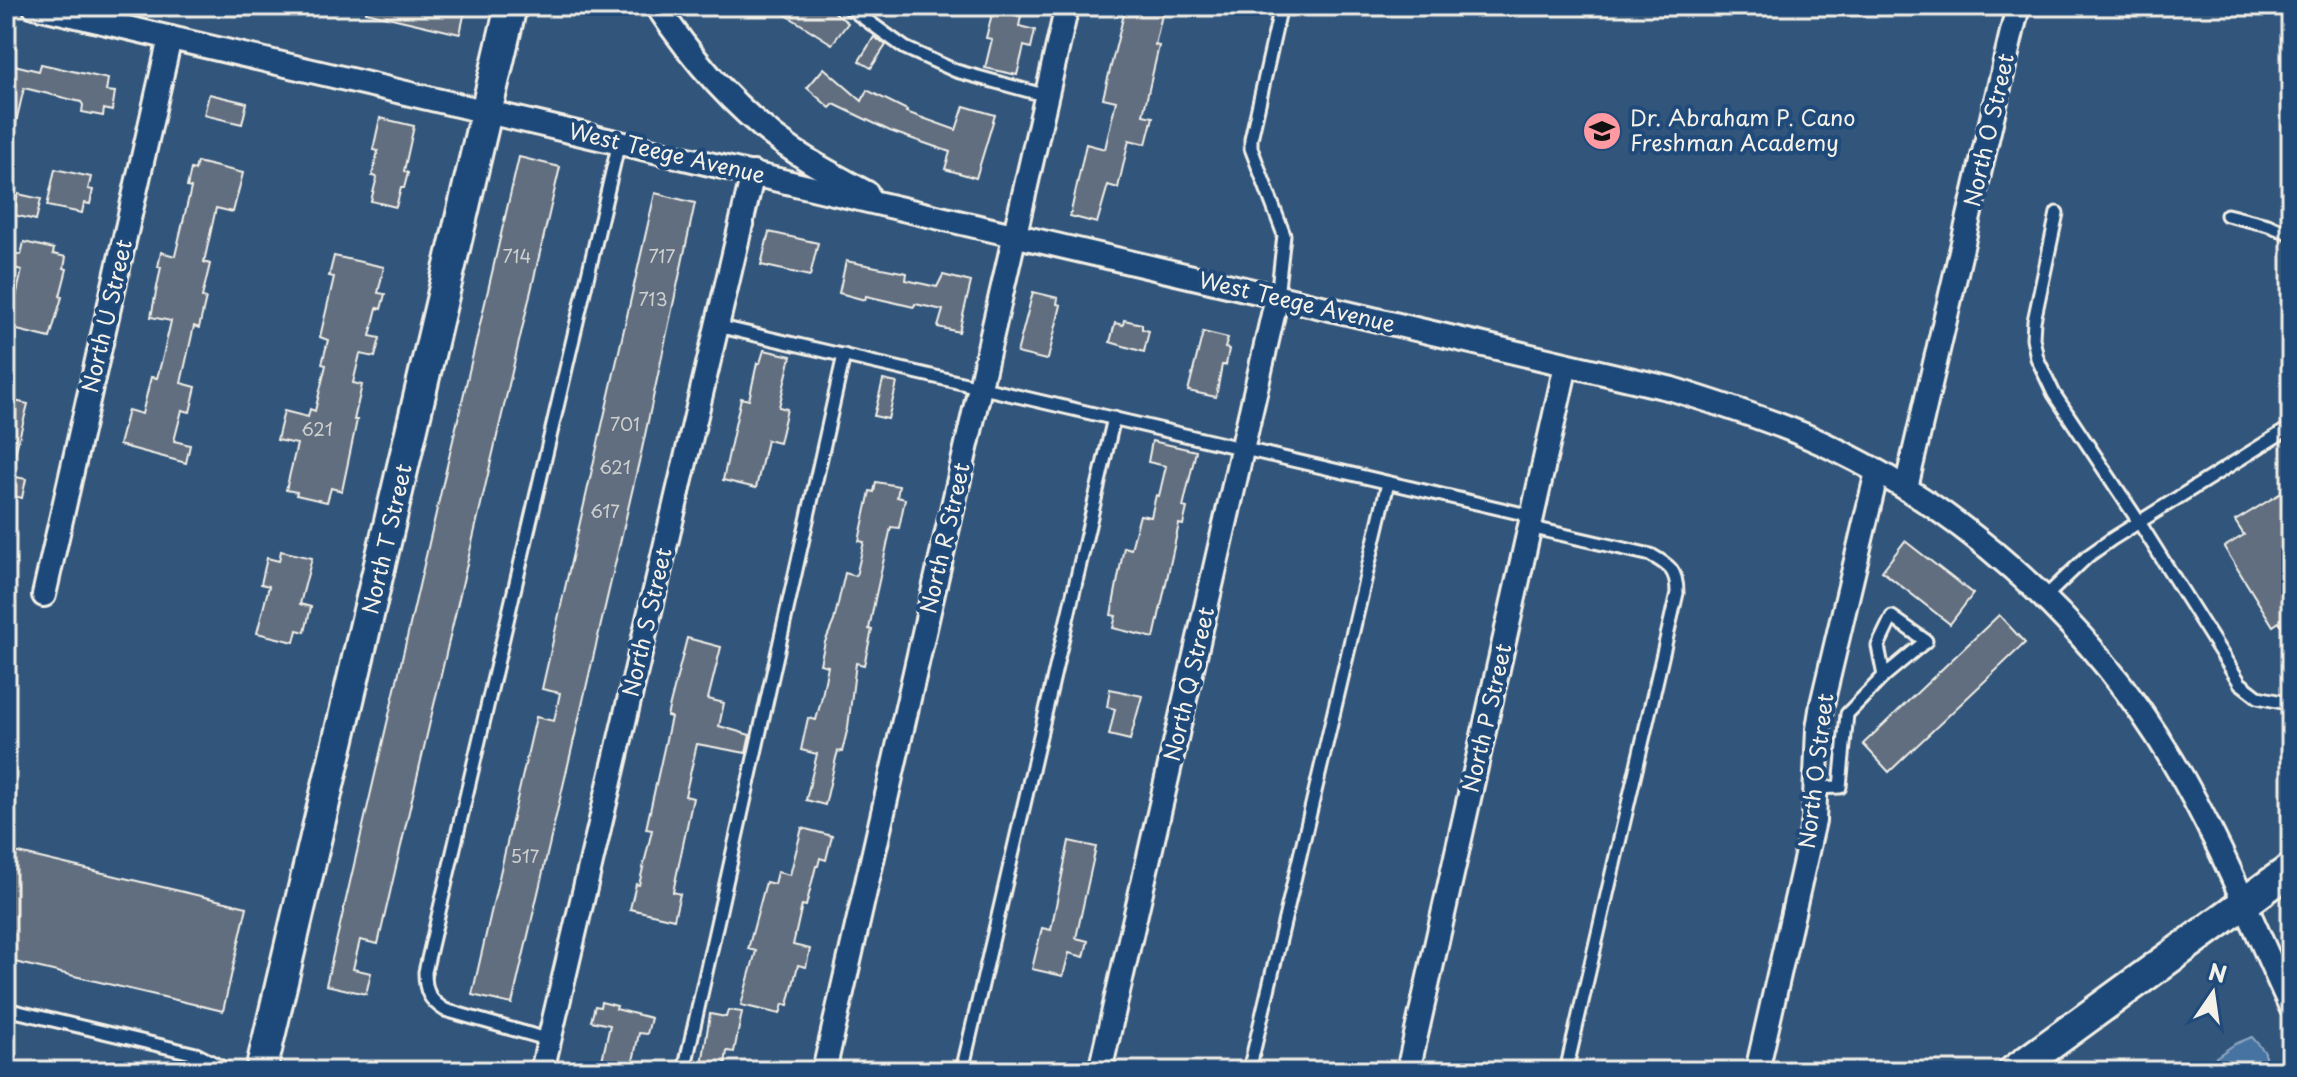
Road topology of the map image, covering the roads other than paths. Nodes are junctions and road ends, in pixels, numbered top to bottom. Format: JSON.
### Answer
{"nodes":[{"id":1,"x":34,"y":6,"type":"edge"},
{"id":2,"x":511,"y":6,"type":"edge"},
{"id":3,"x":657,"y":6,"type":"edge"},
{"id":4,"x":847,"y":6,"type":"edge"},
{"id":5,"x":1067,"y":6,"type":"edge"},
{"id":6,"x":1281,"y":6,"type":"edge"},
{"id":7,"x":2018,"y":6,"type":"edge"},
{"id":8,"x":170,"y":38,"type":"junction"},
{"id":9,"x":1047,"y":96,"type":"junction"},
{"id":10,"x":488,"y":110,"type":"junction"},
{"id":11,"x":619,"y":142,"type":"junction"},
{"id":12,"x":753,"y":173,"type":"junction"},
{"id":13,"x":893,"y":207,"type":"junction"},
{"id":14,"x":2057,"y":213,"type":"dead end"},
{"id":15,"x":2227,"y":215,"type":"dead end"},
{"id":16,"x":2291,"y":234,"type":"edge"},
{"id":17,"x":1014,"y":236,"type":"junction"},
{"id":18,"x":1277,"y":297,"type":"junction"},
{"id":19,"x":717,"y":326,"type":"junction"},
{"id":20,"x":844,"y":355,"type":"junction"},
{"id":21,"x":1566,"y":365,"type":"junction"},
{"id":22,"x":980,"y":386,"type":"junction"},
{"id":23,"x":1114,"y":418,"type":"junction"},
{"id":24,"x":2291,"y":427,"type":"edge"},
{"id":25,"x":1243,"y":449,"type":"junction"},
{"id":26,"x":1877,"y":472,"type":"junction"},
{"id":27,"x":1388,"y":483,"type":"junction"},
{"id":28,"x":1906,"y":488,"type":"junction"},
{"id":29,"x":1531,"y":522,"type":"junction"},
{"id":30,"x":2139,"y":522,"type":"junction"},
{"id":31,"x":44,"y":595,"type":"dead end"},
{"id":32,"x":2043,"y":599,"type":"junction"},
{"id":33,"x":1884,"y":676,"type":"junction"},
{"id":34,"x":2291,"y":704,"type":"edge"},
{"id":35,"x":1816,"y":788,"type":"junction"},
{"id":36,"x":2291,"y":869,"type":"edge"},
{"id":37,"x":2243,"y":904,"type":"junction"},
{"id":38,"x":2291,"y":1007,"type":"edge"},
{"id":39,"x":6,"y":1009,"type":"edge"},
{"id":40,"x":550,"y":1040,"type":"junction"},
{"id":41,"x":229,"y":1071,"type":"edge"},
{"id":42,"x":261,"y":1071,"type":"edge"},
{"id":43,"x":542,"y":1071,"type":"edge"},
{"id":44,"x":684,"y":1071,"type":"edge"},
{"id":45,"x":824,"y":1071,"type":"edge"},
{"id":46,"x":962,"y":1071,"type":"edge"},
{"id":47,"x":1100,"y":1071,"type":"edge"},
{"id":48,"x":1249,"y":1071,"type":"edge"},
{"id":49,"x":1408,"y":1071,"type":"edge"},
{"id":50,"x":1566,"y":1071,"type":"edge"},
{"id":51,"x":1757,"y":1071,"type":"edge"},
{"id":52,"x":2014,"y":1071,"type":"edge"}],
"edges":[{"from":1,"to":8,"type":"street","name":"West Teege Avenue"},
{"from":2,"to":10,"type":"street","name":"North T Street"},
{"from":3,"to":13,"type":"street"},
{"from":4,"to":9,"type":"lane"},
{"from":5,"to":9,"type":"street","name":"North R Street"},
{"from":6,"to":18,"type":"lane"},
{"from":7,"to":28,"type":"street","name":"North O Street"},
{"from":8,"to":10,"type":"street","name":"West Teege Avenue"},
{"from":8,"to":31,"type":"street","name":"North U Street"},
{"from":9,"to":17,"type":"street","name":"North R Street"},
{"from":10,"to":11,"type":"street","name":"West Teege Avenue"},
{"from":10,"to":42,"type":"street","name":"North T Street"},
{"from":11,"to":12,"type":"street","name":"West Teege Avenue"},
{"from":11,"to":40,"type":"lane"},
{"from":12,"to":13,"type":"street","name":"West Teege Avenue"},
{"from":12,"to":19,"type":"street","name":"North S Street"},
{"from":13,"to":17,"type":"street","name":"West Teege Avenue"},
{"from":14,"to":30,"type":"lane"},
{"from":15,"to":16,"type":"lane"},
{"from":17,"to":18,"type":"street","name":"West Teege Avenue"},
{"from":17,"to":22,"type":"street","name":"North R Street"},
{"from":18,"to":21,"type":"street","name":"West Teege Avenue"},
{"from":18,"to":25,"type":"street","name":"North Q Street"},
{"from":19,"to":20,"type":"lane"},
{"from":19,"to":40,"type":"street","name":"North S Street"},
{"from":20,"to":22,"type":"lane"},
{"from":20,"to":44,"type":"lane"},
{"from":21,"to":26,"type":"street","name":"West Teege Avenue"},
{"from":21,"to":29,"type":"street","name":"North P Street"},
{"from":22,"to":23,"type":"lane"},
{"from":22,"to":45,"type":"street","name":"North R Street"},
{"from":23,"to":25,"type":"lane"},
{"from":23,"to":46,"type":"lane"},
{"from":24,"to":30,"type":"lane"},
{"from":25,"to":27,"type":"lane"},
{"from":25,"to":47,"type":"street","name":"North Q Street"},
{"from":26,"to":28,"type":"street","name":"West Teege Avenue"},
{"from":26,"to":35,"type":"street","name":"North O Street"},
{"from":27,"to":29,"type":"lane"},
{"from":27,"to":48,"type":"lane"},
{"from":28,"to":32,"type":"street","name":"West Teege Avenue"},
{"from":29,"to":49,"type":"street","name":"North P Street"},
{"from":29,"to":50,"type":"lane"},
{"from":30,"to":32,"type":"lane"},
{"from":30,"to":34,"type":"lane"},
{"from":32,"to":37,"type":"street","name":"West Teege Avenue"},
{"from":33,"to":33,"type":"lane"},
{"from":33,"to":35,"type":"lane"},
{"from":35,"to":51,"type":"street","name":"North O Street"},
{"from":36,"to":37,"type":"street"},
{"from":37,"to":38,"type":"street","name":"West Teege Avenue"},
{"from":37,"to":52,"type":"street"},
{"from":39,"to":41,"type":"lane"},
{"from":40,"to":43,"type":"street","name":"North S Street"}]}
